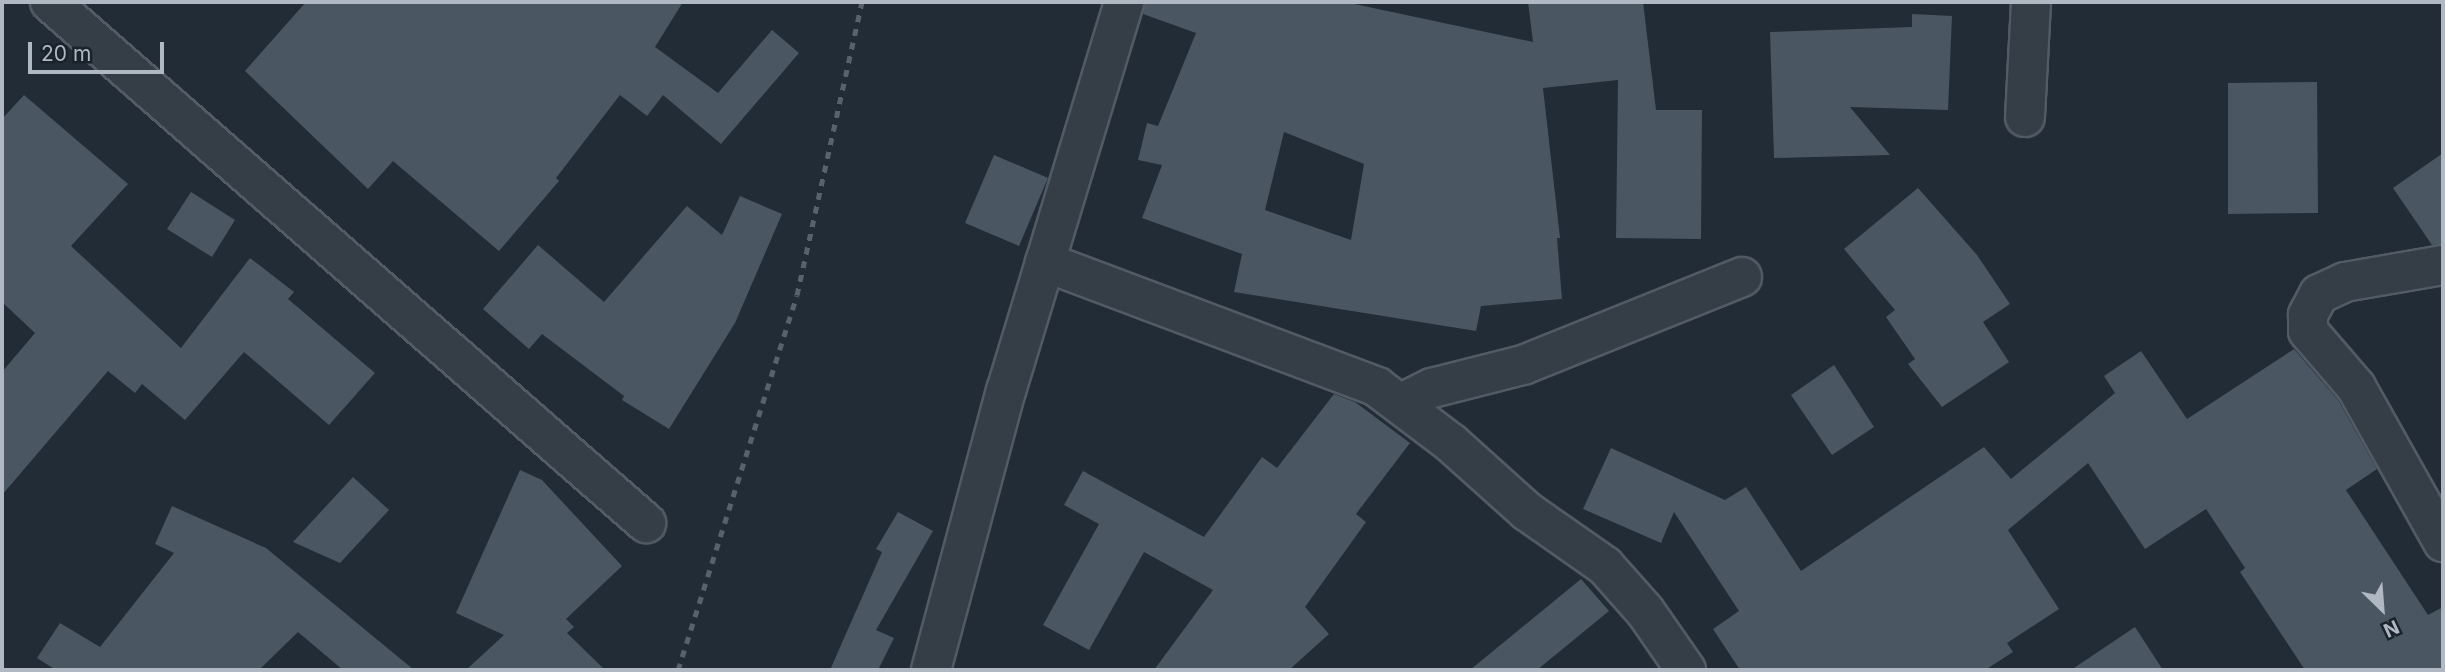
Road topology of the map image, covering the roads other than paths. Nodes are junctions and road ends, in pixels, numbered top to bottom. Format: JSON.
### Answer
{"nodes":[{"id":1,"x":50,"y":2,"type":"edge"},
{"id":2,"x":1124,"y":2,"type":"edge"},
{"id":3,"x":2031,"y":2,"type":"edge"},
{"id":4,"x":2025,"y":117,"type":"dead end"},
{"id":5,"x":1045,"y":262,"type":"junction"},
{"id":6,"x":2443,"y":265,"type":"edge"},
{"id":7,"x":1742,"y":277,"type":"dead end"},
{"id":8,"x":1400,"y":404,"type":"junction"},
{"id":9,"x":646,"y":523,"type":"dead end"},
{"id":10,"x":2443,"y":542,"type":"edge"},
{"id":11,"x":931,"y":670,"type":"edge"},
{"id":12,"x":1686,"y":670,"type":"edge"}],
"edges":[{"from":1,"to":9,"type":"street"},
{"from":2,"to":5,"type":"street"},
{"from":3,"to":4,"type":"street"},
{"from":5,"to":8,"type":"street"},
{"from":5,"to":11,"type":"street"},
{"from":6,"to":10,"type":"street"},
{"from":7,"to":8,"type":"street"},
{"from":8,"to":12,"type":"street"}]}
